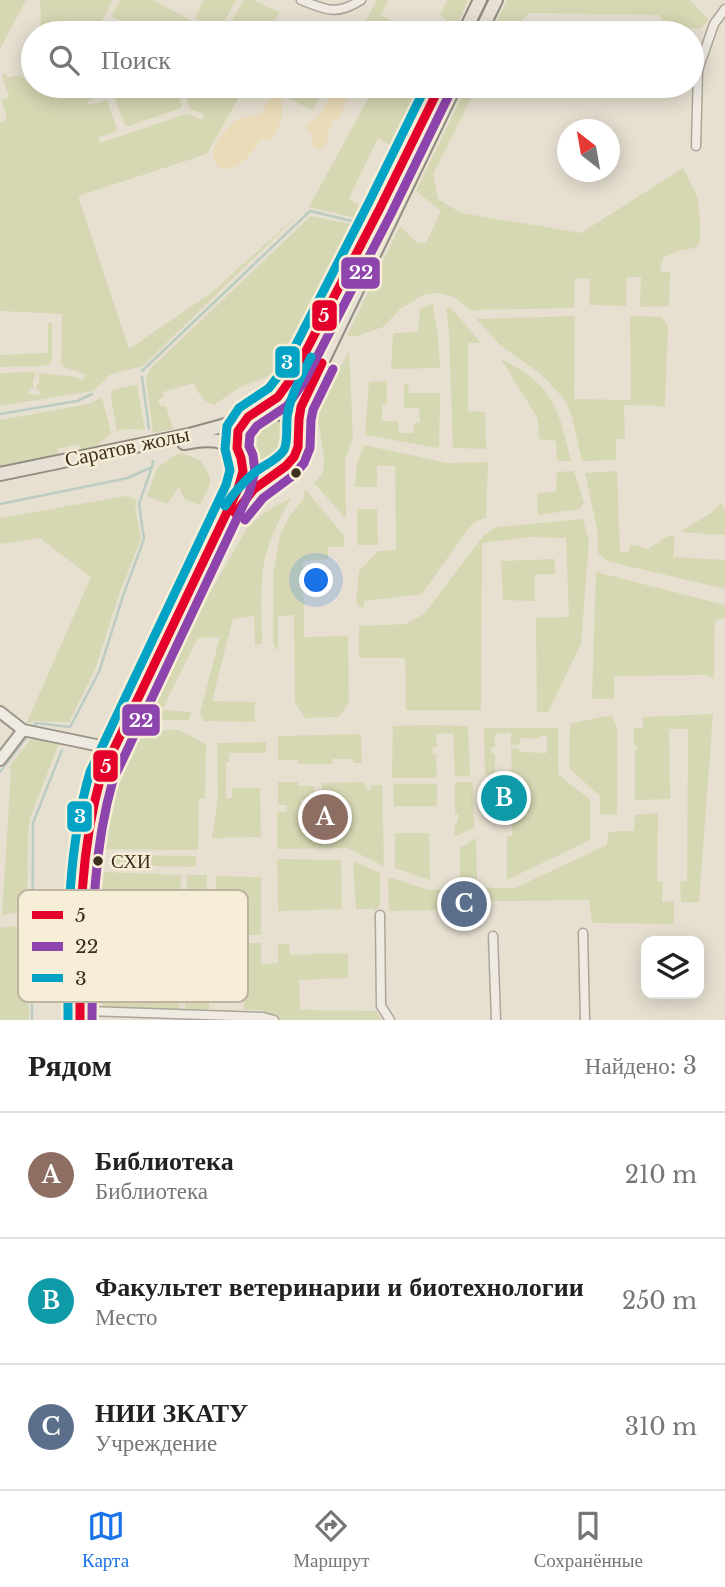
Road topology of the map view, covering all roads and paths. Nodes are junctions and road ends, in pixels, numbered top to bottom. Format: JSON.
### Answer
{"nodes":[{"id":1,"x":301,"y":0,"type":"edge"},
{"id":2,"x":361,"y":0,"type":"edge"},
{"id":3,"x":480,"y":0,"type":"edge"},
{"id":4,"x":496,"y":0,"type":"edge"},
{"id":5,"x":725,"y":9,"type":"edge"},
{"id":6,"x":470,"y":21,"type":"edge"},
{"id":7,"x":486,"y":21,"type":"edge"},
{"id":8,"x":704,"y":53,"type":"edge"},
{"id":9,"x":434,"y":98,"type":"edge"},
{"id":10,"x":450,"y":98,"type":"edge"},
{"id":11,"x":697,"y":98,"type":"edge"},
{"id":12,"x":696,"y":146,"type":"dead end"},
{"id":13,"x":253,"y":414,"type":"junction"},
{"id":14,"x":298,"y":438,"type":"junction"},
{"id":15,"x":241,"y":458,"type":"junction"},
{"id":16,"x":280,"y":470,"type":"junction"},
{"id":17,"x":0,"y":474,"type":"edge"},
{"id":18,"x":0,"y":481,"type":"edge"},
{"id":19,"x":0,"y":712,"type":"edge"},
{"id":20,"x":23,"y":730,"type":"junction"},
{"id":21,"x":118,"y":750,"type":"junction"},
{"id":22,"x":0,"y":760,"type":"edge"},
{"id":23,"x":82,"y":890,"type":"edge"},
{"id":24,"x":380,"y":915,"type":"dead end"},
{"id":25,"x":583,"y":933,"type":"dead end"},
{"id":26,"x":493,"y":936,"type":"dead end"},
{"id":27,"x":85,"y":1016,"type":"edge"},
{"id":28,"x":244,"y":1018,"type":"edge"},
{"id":29,"x":274,"y":1020,"type":"edge"},
{"id":30,"x":390,"y":1020,"type":"edge"},
{"id":31,"x":496,"y":1020,"type":"edge"},
{"id":32,"x":585,"y":1020,"type":"edge"}],
"edges":[{"from":1,"to":2,"type":"street"},
{"from":3,"to":6,"type":"main road"},
{"from":4,"to":7,"type":"main road"},
{"from":5,"to":8,"type":"street"},
{"from":9,"to":13,"type":"main road"},
{"from":10,"to":14,"type":"main road"},
{"from":11,"to":12,"type":"street"},
{"from":13,"to":14,"type":"main road"},
{"from":13,"to":15,"type":"main road"},
{"from":13,"to":17,"type":"main road","name":"Саратов жолы"},
{"from":14,"to":16,"type":"main road"},
{"from":15,"to":16,"type":"main road"},
{"from":15,"to":18,"type":"main road","name":"Саратов жолы"},
{"from":15,"to":21,"type":"main road"},
{"from":16,"to":21,"type":"main road"},
{"from":19,"to":20,"type":"main road"},
{"from":20,"to":21,"type":"main road"},
{"from":20,"to":22,"type":"main road"},
{"from":21,"to":23,"type":"main road"},
{"from":24,"to":30,"type":"street"},
{"from":25,"to":32,"type":"street"},
{"from":26,"to":31,"type":"street"},
{"from":27,"to":28,"type":"street"},
{"from":28,"to":29,"type":"street"}]}
